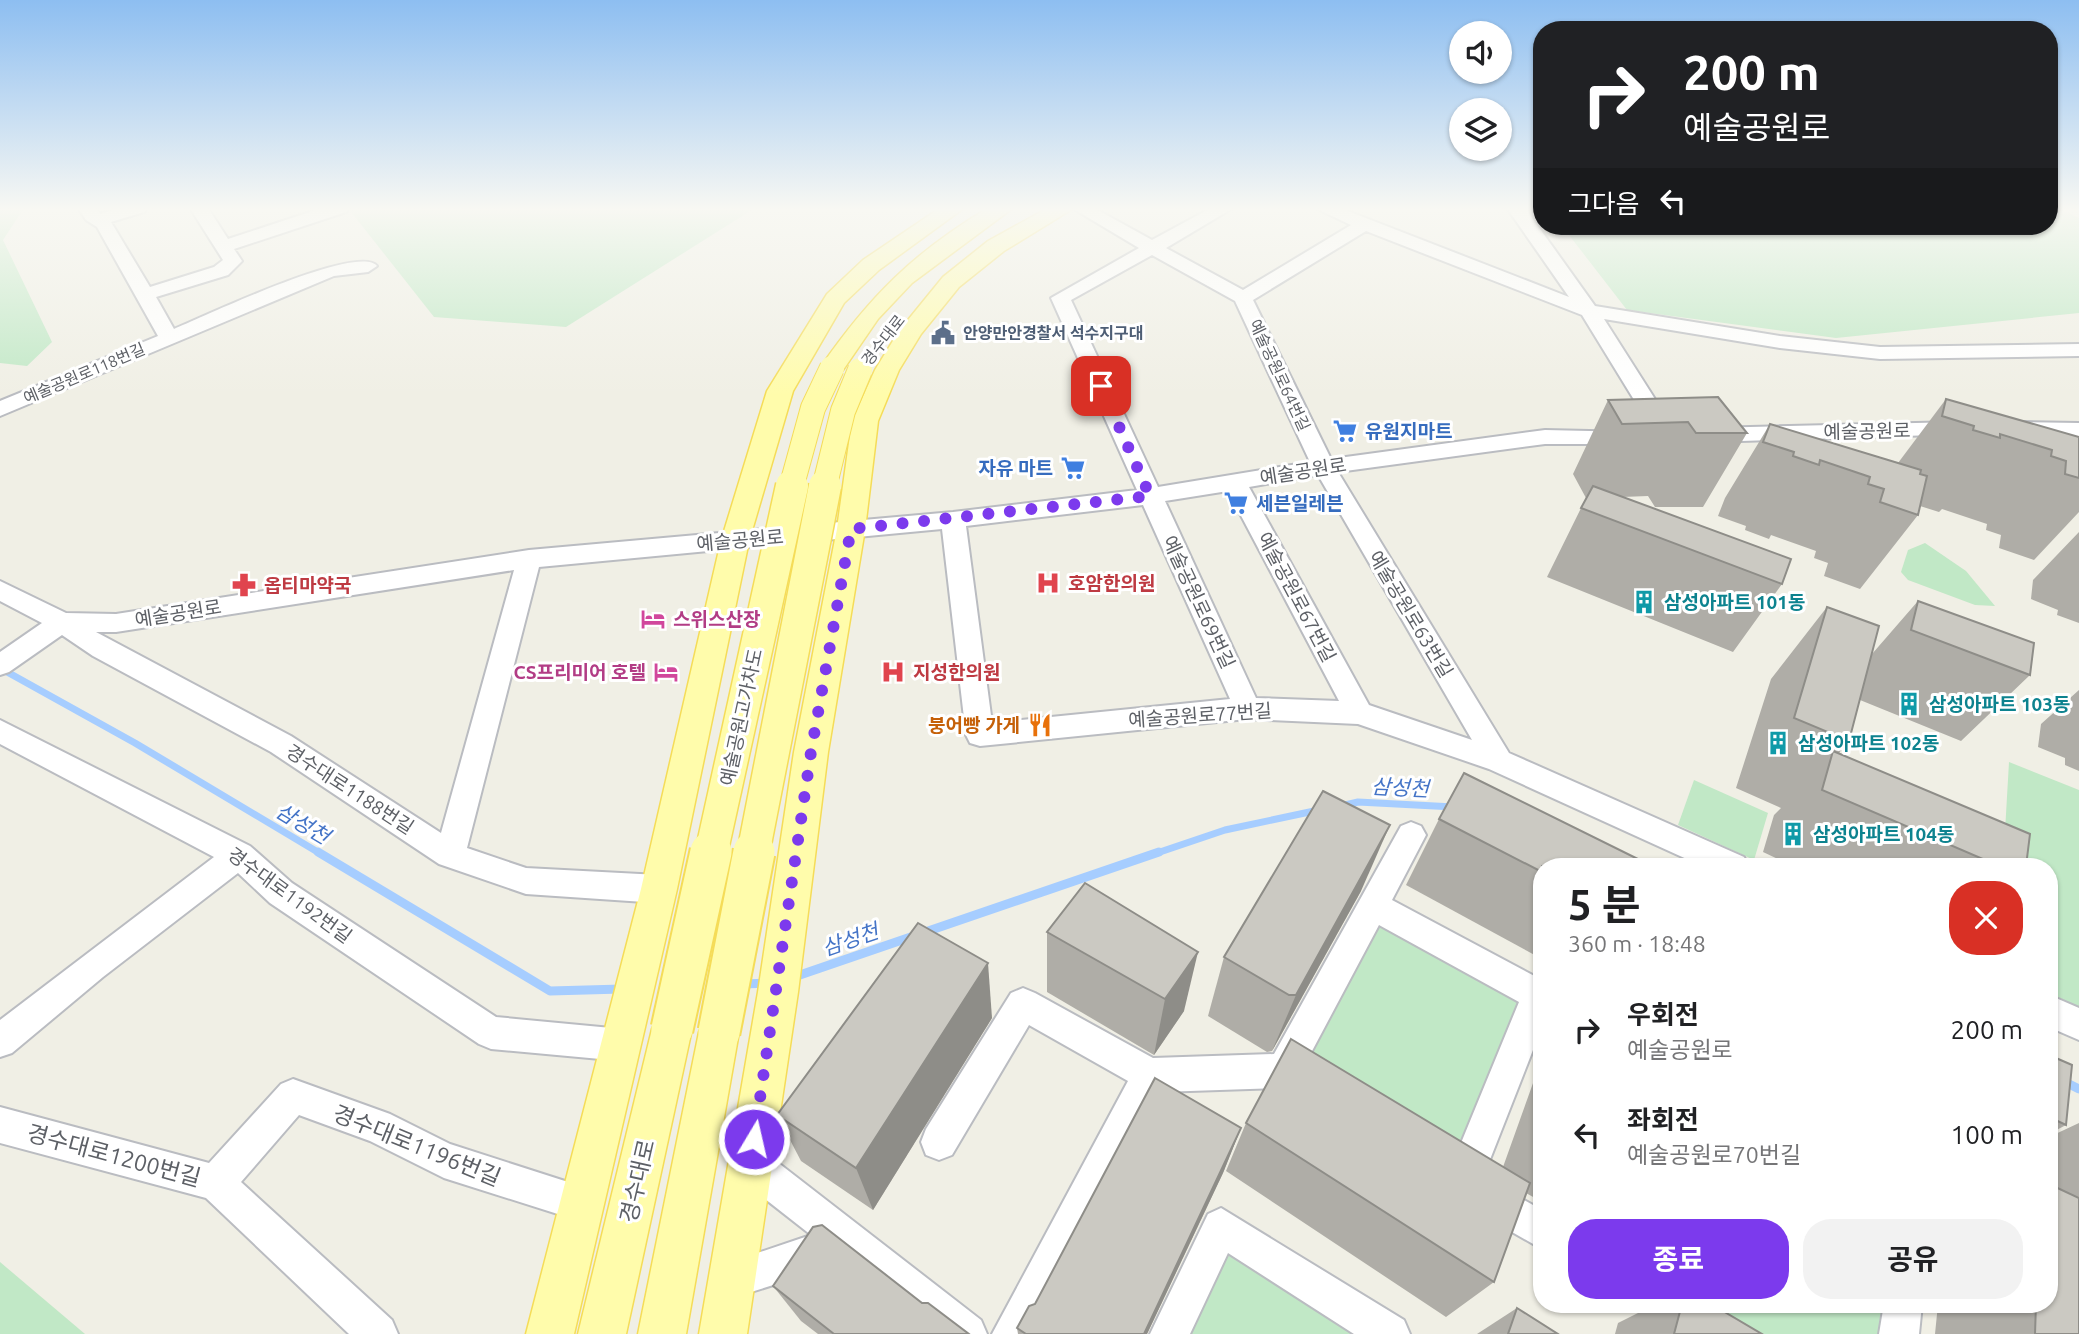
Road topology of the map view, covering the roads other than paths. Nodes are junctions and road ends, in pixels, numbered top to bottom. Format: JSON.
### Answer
{"nodes":[{"id":1,"x":131,"y":270,"type":"edge"},
{"id":2,"x":221,"y":270,"type":"edge"},
{"id":3,"x":336,"y":270,"type":"edge"},
{"id":4,"x":865,"y":270,"type":"edge"},
{"id":5,"x":915,"y":270,"type":"edge"},
{"id":6,"x":948,"y":270,"type":"edge"},
{"id":7,"x":966,"y":270,"type":"edge"},
{"id":8,"x":1110,"y":270,"type":"edge"},
{"id":9,"x":1193,"y":270,"type":"edge"},
{"id":10,"x":1289,"y":270,"type":"edge"},
{"id":11,"x":1484,"y":270,"type":"edge"},
{"id":12,"x":1560,"y":270,"type":"edge"},
{"id":13,"x":145,"y":295,"type":"junction"},
{"id":14,"x":1243,"y":298,"type":"junction"},
{"id":15,"x":1589,"y":311,"type":"junction"},
{"id":16,"x":169,"y":338,"type":"junction"},
{"id":17,"x":2079,"y":350,"type":"edge"},
{"id":18,"x":846,"y":369,"type":"junction"},
{"id":19,"x":0,"y":409,"type":"edge"},
{"id":20,"x":2079,"y":420,"type":"edge"},
{"id":21,"x":2079,"y":430,"type":"edge"},
{"id":22,"x":1990,"y":431,"type":"junction"},
{"id":23,"x":1668,"y":436,"type":"junction"},
{"id":24,"x":2079,"y":445,"type":"edge"},
{"id":25,"x":1324,"y":467,"type":"junction"},
{"id":26,"x":1235,"y":482,"type":"junction"},
{"id":27,"x":1150,"y":496,"type":"junction"},
{"id":28,"x":953,"y":520,"type":"junction"},
{"id":29,"x":851,"y":529,"type":"junction"},
{"id":30,"x":735,"y":541,"type":"junction"},
{"id":31,"x":529,"y":559,"type":"junction"},
{"id":32,"x":0,"y":590,"type":"edge"},
{"id":33,"x":51,"y":629,"type":"junction"},
{"id":34,"x":0,"y":665,"type":"edge"},
{"id":35,"x":1247,"y":708,"type":"junction"},
{"id":36,"x":1359,"y":713,"type":"junction"},
{"id":37,"x":0,"y":731,"type":"edge"},
{"id":38,"x":1499,"y":761,"type":"junction"},
{"id":39,"x":1411,"y":835,"type":"dead end"},
{"id":40,"x":239,"y":855,"type":"junction"},
{"id":41,"x":450,"y":855,"type":"junction"},
{"id":42,"x":1715,"y":858,"type":"edge"},
{"id":43,"x":656,"y":902,"type":"junction"},
{"id":44,"x":1371,"y":905,"type":"junction"},
{"id":45,"x":1533,"y":992,"type":"edge"},
{"id":46,"x":1533,"y":1007,"type":"edge"},
{"id":47,"x":2058,"y":1016,"type":"edge"},
{"id":48,"x":2079,"y":1024,"type":"edge"},
{"id":49,"x":672,"y":1029,"type":"joint"},
{"id":50,"x":623,"y":1039,"type":"junction"},
{"id":51,"x":0,"y":1041,"type":"edge"},
{"id":52,"x":1150,"y":1075,"type":"junction"},
{"id":53,"x":0,"y":1125,"type":"edge"},
{"id":54,"x":939,"y":1142,"type":"dead end"},
{"id":55,"x":1429,"y":1161,"type":"edge"},
{"id":56,"x":750,"y":1164,"type":"junction"},
{"id":57,"x":1463,"y":1182,"type":"junction"},
{"id":58,"x":216,"y":1183,"type":"junction"},
{"id":59,"x":583,"y":1204,"type":"junction"},
{"id":60,"x":1533,"y":1225,"type":"edge"},
{"id":61,"x":849,"y":1242,"type":"junction"},
{"id":62,"x":732,"y":1279,"type":"junction"},
{"id":63,"x":1902,"y":1313,"type":"edge"},
{"id":64,"x":378,"y":1334,"type":"edge"},
{"id":65,"x":550,"y":1334,"type":"edge"},
{"id":66,"x":602,"y":1334,"type":"edge"},
{"id":67,"x":662,"y":1334,"type":"edge"},
{"id":68,"x":723,"y":1334,"type":"edge"},
{"id":69,"x":967,"y":1334,"type":"edge"},
{"id":70,"x":1012,"y":1334,"type":"edge"},
{"id":71,"x":1170,"y":1334,"type":"edge"},
{"id":72,"x":1390,"y":1334,"type":"edge"},
{"id":73,"x":1899,"y":1334,"type":"edge"}],
"edges":[{"from":1,"to":13,"type":"street","name":"예술공원로118번길"},
{"from":2,"to":13,"type":"street"},
{"from":3,"to":16,"type":"street","name":"예술공원로118번길"},
{"from":4,"to":30,"type":"main road"},
{"from":5,"to":18,"type":"main road","name":"경수대로"},
{"from":6,"to":18,"type":"main road","name":"경수대로"},
{"from":7,"to":29,"type":"main road"},
{"from":8,"to":27,"type":"street","name":"예술공원로69번길"},
{"from":9,"to":14,"type":"street","name":"예술공원로64번길"},
{"from":10,"to":14,"type":"street"},
{"from":11,"to":15,"type":"street"},
{"from":12,"to":15,"type":"street"},
{"from":13,"to":16,"type":"street","name":"예술공원로118번길"},
{"from":14,"to":25,"type":"street","name":"예술공원로64번길"},
{"from":15,"to":17,"type":"street"},
{"from":15,"to":23,"type":"street"},
{"from":16,"to":19,"type":"street","name":"예술공원로118번길"},
{"from":18,"to":49,"type":"main road","name":"예술공원고가차도","bridge":true},
{"from":18,"to":67,"type":"main road","name":"예술공원고가차도","bridge":true},
{"from":20,"to":22,"type":"street"},
{"from":21,"to":22,"type":"street","name":"예술공원로"},
{"from":22,"to":23,"type":"street","name":"예술공원로"},
{"from":22,"to":24,"type":"street"},
{"from":23,"to":25,"type":"street","name":"예술공원로"},
{"from":25,"to":26,"type":"street","name":"예술공원로"},
{"from":25,"to":38,"type":"street","name":"예술공원로63번길"},
{"from":26,"to":27,"type":"street","name":"예술공원로"},
{"from":26,"to":36,"type":"street","name":"예술공원로67번길"},
{"from":27,"to":28,"type":"street","name":"예술공원로"},
{"from":27,"to":35,"type":"street","name":"예술공원로69번길"},
{"from":28,"to":29,"type":"street","name":"예술공원로"},
{"from":28,"to":35,"type":"street","name":"예술공원로77번길"},
{"from":29,"to":30,"type":"street","name":"예술공원로"},
{"from":29,"to":56,"type":"main road"},
{"from":30,"to":31,"type":"street","name":"예술공원로"},
{"from":30,"to":43,"type":"main road"},
{"from":31,"to":33,"type":"street","name":"예술공원로"},
{"from":31,"to":41,"type":"street"},
{"from":32,"to":33,"type":"street","name":"예술공원로"},
{"from":33,"to":34,"type":"street"},
{"from":33,"to":41,"type":"street","name":"경수대로1188번길"},
{"from":35,"to":36,"type":"street","name":"예술공원로77번길"},
{"from":36,"to":38,"type":"street","name":"예술공원로77번길"},
{"from":37,"to":40,"type":"street","name":"경수대로1192번길"},
{"from":38,"to":42,"type":"street","name":"예술공원로77번길"},
{"from":39,"to":44,"type":"street"},
{"from":40,"to":50,"type":"street","name":"경수대로1192번길"},
{"from":40,"to":51,"type":"street"},
{"from":41,"to":43,"type":"street","name":"경수대로1188번길"},
{"from":43,"to":50,"type":"main road"},
{"from":44,"to":45,"type":"street"},
{"from":44,"to":52,"type":"street"},
{"from":46,"to":57,"type":"street"},
{"from":47,"to":48,"type":"street"},
{"from":49,"to":66,"type":"main road","name":"경수대로"},
{"from":50,"to":59,"type":"main road"},
{"from":52,"to":54,"type":"street"},
{"from":52,"to":70,"type":"street"},
{"from":53,"to":58,"type":"street","name":"경수대로1200번길"},
{"from":55,"to":57,"type":"street"},
{"from":56,"to":61,"type":"street"},
{"from":56,"to":62,"type":"main road"},
{"from":57,"to":60,"type":"street"},
{"from":58,"to":59,"type":"street","name":"경수대로1196번길"},
{"from":58,"to":64,"type":"street","name":"경수대로1200번길"},
{"from":59,"to":65,"type":"main road"},
{"from":61,"to":62,"type":"street"},
{"from":61,"to":69,"type":"street"},
{"from":62,"to":68,"type":"main road"},
{"from":63,"to":73,"type":"street"},
{"from":71,"to":72,"type":"street"}]}
